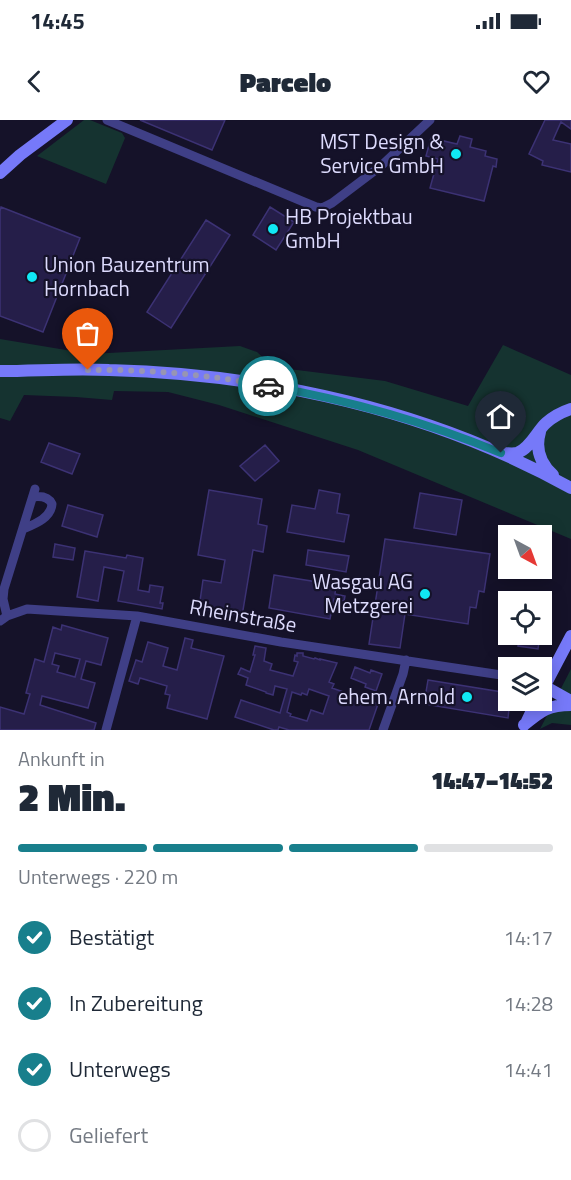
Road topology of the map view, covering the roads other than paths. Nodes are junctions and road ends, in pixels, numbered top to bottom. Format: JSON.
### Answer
{"nodes":[{"id":1,"x":67,"y":120,"type":"edge"},
{"id":2,"x":107,"y":120,"type":"edge"},
{"id":3,"x":430,"y":120,"type":"edge"},
{"id":4,"x":0,"y":172,"type":"edge"},
{"id":5,"x":0,"y":373,"type":"edge"},
{"id":6,"x":571,"y":409,"type":"edge"},
{"id":7,"x":542,"y":428,"type":"junction"},
{"id":8,"x":501,"y":453,"type":"junction"},
{"id":9,"x":571,"y":488,"type":"edge"},
{"id":10,"x":23,"y":529,"type":"junction"},
{"id":11,"x":137,"y":616,"type":"junction"},
{"id":12,"x":4,"y":619,"type":"edge"},
{"id":13,"x":571,"y":636,"type":"edge"},
{"id":14,"x":406,"y":660,"type":"junction"},
{"id":15,"x":552,"y":670,"type":"edge"},
{"id":16,"x":498,"y":674,"type":"edge"},
{"id":17,"x":552,"y":693,"type":"edge"},
{"id":18,"x":571,"y":703,"type":"edge"},
{"id":19,"x":532,"y":711,"type":"edge"},
{"id":20,"x":523,"y":728,"type":"edge"},
{"id":21,"x":106,"y":730,"type":"edge"},
{"id":22,"x":383,"y":730,"type":"edge"}],
"edges":[{"from":1,"to":4,"type":"main road"},
{"from":2,"to":3,"type":"street"},
{"from":5,"to":8,"type":"main road"},
{"from":6,"to":7,"type":"main road"},
{"from":7,"to":8,"type":"main road"},
{"from":7,"to":9,"type":"main road"},
{"from":8,"to":9,"type":"main road"},
{"from":10,"to":10,"type":"street","name":"Rheinstraße"},
{"from":10,"to":12,"type":"street","name":"Rheinstraße"},
{"from":11,"to":12,"type":"street","name":"Rheinstraße"},
{"from":11,"to":14,"type":"street","name":"Rheinstraße"},
{"from":11,"to":21,"type":"street"},
{"from":13,"to":15,"type":"main road"},
{"from":14,"to":16,"type":"street","name":"Rheinstraße"},
{"from":14,"to":22,"type":"street"},
{"from":17,"to":18,"type":"main road"},
{"from":18,"to":20,"type":"main road"},
{"from":19,"to":20,"type":"main road"}]}
